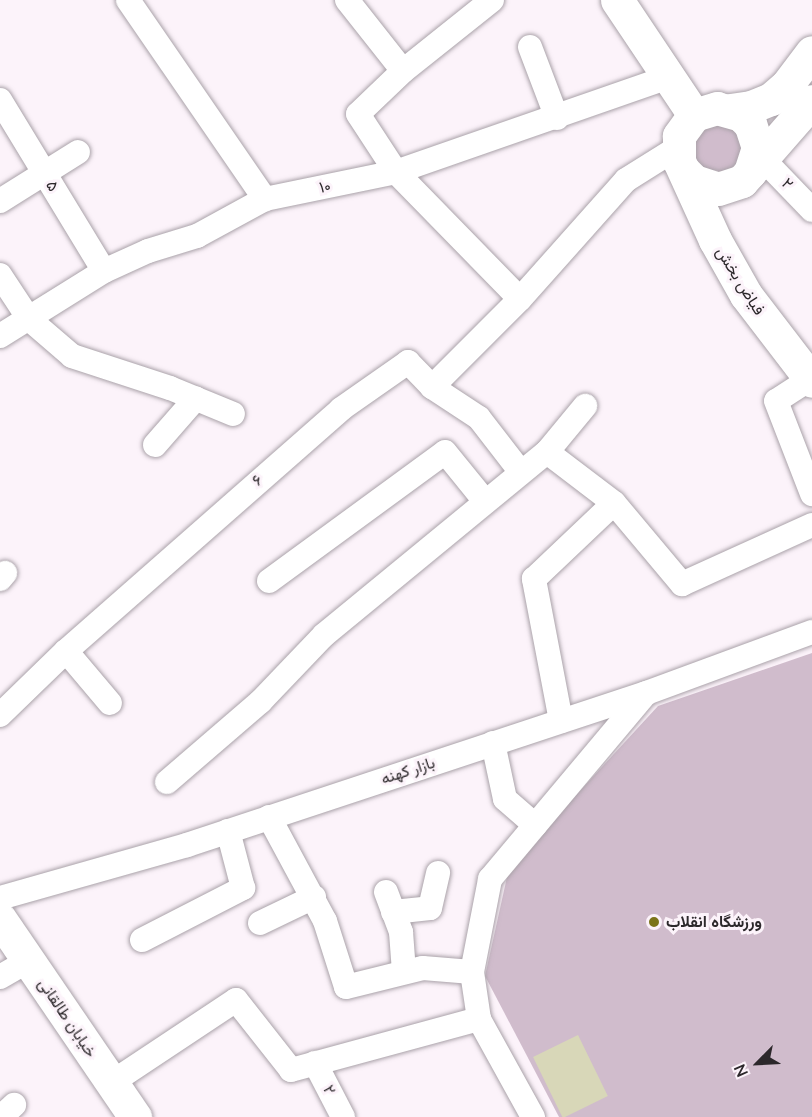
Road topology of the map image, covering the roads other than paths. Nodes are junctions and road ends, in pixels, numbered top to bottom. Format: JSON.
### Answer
{"nodes":[{"id":1,"x":128,"y":0,"type":"edge"},
{"id":2,"x":347,"y":0,"type":"edge"},
{"id":3,"x":492,"y":0,"type":"edge"},
{"id":4,"x":617,"y":0,"type":"edge"},
{"id":5,"x":530,"y":47,"type":"dead end"},
{"id":6,"x":812,"y":52,"type":"edge"},
{"id":7,"x":404,"y":71,"type":"junction"},
{"id":8,"x":669,"y":78,"type":"junction"},
{"id":9,"x":0,"y":100,"type":"edge"},
{"id":10,"x":812,"y":101,"type":"edge"},
{"id":11,"x":730,"y":110,"type":"junction"},
{"id":12,"x":694,"y":115,"type":"junction"},
{"id":13,"x":557,"y":118,"type":"junction"},
{"id":14,"x":78,"y":152,"type":"dead end"},
{"id":15,"x":681,"y":160,"type":"junction"},
{"id":16,"x":753,"y":166,"type":"junction"},
{"id":17,"x":396,"y":172,"type":"junction"},
{"id":18,"x":44,"y":173,"type":"junction"},
{"id":19,"x":265,"y":200,"type":"junction"},
{"id":20,"x":0,"y":201,"type":"edge"},
{"id":21,"x":812,"y":210,"type":"edge"},
{"id":22,"x":715,"y":240,"type":"junction"},
{"id":23,"x":104,"y":271,"type":"junction"},
{"id":24,"x":0,"y":274,"type":"edge"},
{"id":25,"x":520,"y":299,"type":"junction"},
{"id":26,"x":28,"y":319,"type":"junction"},
{"id":27,"x":0,"y":336,"type":"edge"},
{"id":28,"x":811,"y":380,"type":"edge"},
{"id":29,"x":432,"y":387,"type":"junction"},
{"id":30,"x":196,"y":399,"type":"junction"},
{"id":31,"x":585,"y":406,"type":"dead end"},
{"id":32,"x":232,"y":414,"type":"dead end"},
{"id":33,"x":156,"y":445,"type":"dead end"},
{"id":34,"x":547,"y":452,"type":"junction"},
{"id":35,"x":520,"y":471,"type":"junction"},
{"id":36,"x":812,"y":494,"type":"edge"},
{"id":37,"x":484,"y":500,"type":"junction"},
{"id":38,"x":614,"y":503,"type":"junction"},
{"id":39,"x":812,"y":525,"type":"edge"},
{"id":40,"x":270,"y":581,"type":"dead end"},
{"id":41,"x":812,"y":632,"type":"edge"},
{"id":42,"x":66,"y":651,"type":"junction"},
{"id":43,"x":646,"y":693,"type":"junction"},
{"id":44,"x":110,"y":703,"type":"dead end"},
{"id":45,"x":0,"y":715,"type":"edge"},
{"id":46,"x":561,"y":721,"type":"junction"},
{"id":47,"x":493,"y":743,"type":"junction"},
{"id":48,"x":167,"y":782,"type":"dead end"},
{"id":49,"x":269,"y":817,"type":"junction"},
{"id":50,"x":535,"y":825,"type":"junction"},
{"id":51,"x":228,"y":831,"type":"junction"},
{"id":52,"x":438,"y":873,"type":"dead end"},
{"id":53,"x":314,"y":897,"type":"junction"},
{"id":54,"x":0,"y":898,"type":"edge"},
{"id":55,"x":0,"y":919,"type":"edge"},
{"id":56,"x":260,"y":923,"type":"dead end"},
{"id":57,"x":142,"y":940,"type":"dead end"},
{"id":58,"x":28,"y":961,"type":"junction"},
{"id":59,"x":404,"y":972,"type":"junction"},
{"id":60,"x":472,"y":972,"type":"junction"},
{"id":61,"x":0,"y":977,"type":"edge"},
{"id":62,"x":480,"y":1019,"type":"junction"},
{"id":63,"x":315,"y":1063,"type":"junction"},
{"id":64,"x":111,"y":1083,"type":"junction"},
{"id":65,"x":135,"y":1117,"type":"edge"},
{"id":66,"x":343,"y":1117,"type":"edge"},
{"id":67,"x":533,"y":1117,"type":"edge"}],
"edges":[{"from":1,"to":19,"type":"street"},
{"from":2,"to":7,"type":"street"},
{"from":3,"to":7,"type":"street"},
{"from":4,"to":8,"type":"street"},
{"from":5,"to":13,"type":"street"},
{"from":6,"to":11,"type":"street"},
{"from":7,"to":17,"type":"street"},
{"from":8,"to":12,"type":"street"},
{"from":8,"to":13,"type":"street","name":"۱۰"},
{"from":9,"to":18,"type":"street","name":"۵"},
{"from":10,"to":16,"type":"street"},
{"from":11,"to":12,"type":"street"},
{"from":11,"to":16,"type":"street"},
{"from":12,"to":15,"type":"street"},
{"from":13,"to":17,"type":"street","name":"۱۰"},
{"from":14,"to":18,"type":"street"},
{"from":15,"to":16,"type":"street"},
{"from":15,"to":22,"type":"street","name":"فیاض بخش"},
{"from":15,"to":25,"type":"street"},
{"from":16,"to":21,"type":"street","name":"۲"},
{"from":16,"to":22,"type":"street"},
{"from":17,"to":19,"type":"street","name":"۱۰"},
{"from":17,"to":25,"type":"street"},
{"from":18,"to":20,"type":"street"},
{"from":18,"to":23,"type":"street","name":"۵"},
{"from":19,"to":23,"type":"street","name":"۱۰"},
{"from":22,"to":28,"type":"street","name":"فیاض بخش"},
{"from":23,"to":26,"type":"street","name":"۱۰"},
{"from":24,"to":26,"type":"street"},
{"from":25,"to":29,"type":"street"},
{"from":26,"to":27,"type":"street","name":"۱۰"},
{"from":26,"to":30,"type":"street"},
{"from":28,"to":36,"type":"street"},
{"from":29,"to":35,"type":"street","name":"۶"},
{"from":29,"to":42,"type":"street","name":"۶"},
{"from":30,"to":32,"type":"street"},
{"from":30,"to":33,"type":"street"},
{"from":31,"to":34,"type":"street"},
{"from":34,"to":35,"type":"street"},
{"from":34,"to":38,"type":"street"},
{"from":35,"to":37,"type":"street"},
{"from":37,"to":40,"type":"street"},
{"from":37,"to":48,"type":"street"},
{"from":38,"to":39,"type":"street"},
{"from":38,"to":46,"type":"street"},
{"from":41,"to":43,"type":"street","name":"بازار کهنه"},
{"from":42,"to":44,"type":"street"},
{"from":42,"to":45,"type":"street","name":"۶"},
{"from":43,"to":46,"type":"street","name":"بازار کهنه"},
{"from":43,"to":50,"type":"street"},
{"from":46,"to":47,"type":"street","name":"بازار کهنه"},
{"from":47,"to":49,"type":"street","name":"بازار کهنه"},
{"from":47,"to":50,"type":"street"},
{"from":49,"to":51,"type":"street","name":"بازار کهنه"},
{"from":49,"to":53,"type":"street"},
{"from":50,"to":60,"type":"street"},
{"from":51,"to":54,"type":"street","name":"بازار کهنه"},
{"from":51,"to":57,"type":"street"},
{"from":52,"to":59,"type":"street"},
{"from":53,"to":56,"type":"street"},
{"from":53,"to":59,"type":"street"},
{"from":55,"to":58,"type":"street","name":"خیابان طالقانی"},
{"from":58,"to":61,"type":"street"},
{"from":58,"to":64,"type":"street","name":"خیابان طالقانی"},
{"from":59,"to":60,"type":"street"},
{"from":60,"to":62,"type":"street"},
{"from":62,"to":63,"type":"street"},
{"from":62,"to":67,"type":"street"},
{"from":63,"to":64,"type":"street"},
{"from":63,"to":66,"type":"street","name":"۲"},
{"from":64,"to":65,"type":"street","name":"خیابان طالقانی"}]}
